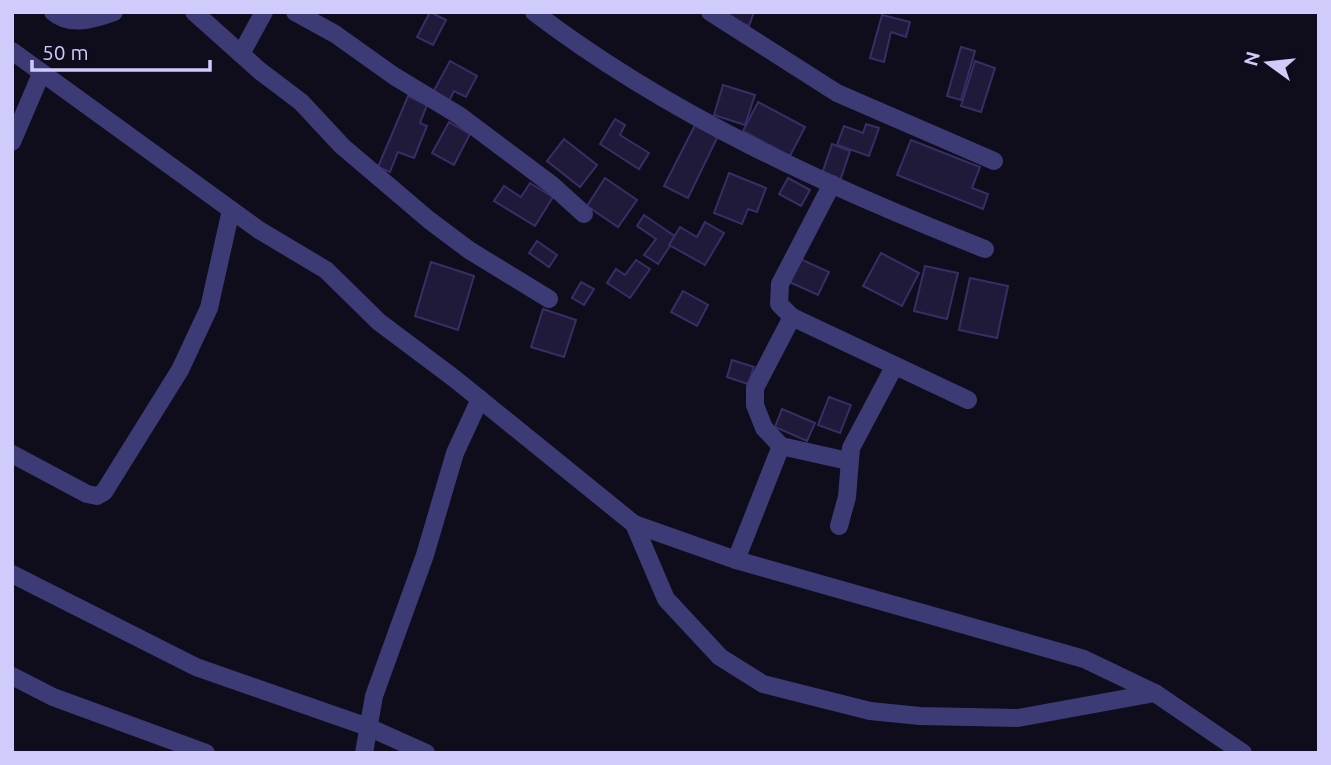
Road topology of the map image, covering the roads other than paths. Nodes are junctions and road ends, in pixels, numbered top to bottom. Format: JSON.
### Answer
{"nodes":[{"id":1,"x":53,"y":12,"type":"edge"},
{"id":2,"x":114,"y":12,"type":"edge"},
{"id":3,"x":194,"y":12,"type":"edge"},
{"id":4,"x":264,"y":12,"type":"edge"},
{"id":5,"x":295,"y":12,"type":"edge"},
{"id":6,"x":534,"y":12,"type":"edge"},
{"id":7,"x":710,"y":12,"type":"edge"},
{"id":8,"x":12,"y":51,"type":"edge"},
{"id":9,"x":241,"y":54,"type":"junction"},
{"id":10,"x":41,"y":74,"type":"junction"},
{"id":11,"x":12,"y":142,"type":"edge"},
{"id":12,"x":995,"y":161,"type":"dead end"},
{"id":13,"x":832,"y":184,"type":"junction"},
{"id":14,"x":231,"y":210,"type":"junction"},
{"id":15,"x":584,"y":214,"type":"dead end"},
{"id":16,"x":985,"y":249,"type":"dead end"},
{"id":17,"x":549,"y":299,"type":"dead end"},
{"id":18,"x":792,"y":317,"type":"junction"},
{"id":19,"x":894,"y":367,"type":"junction"},
{"id":20,"x":480,"y":399,"type":"junction"},
{"id":21,"x":968,"y":400,"type":"dead end"},
{"id":22,"x":781,"y":446,"type":"junction"},
{"id":23,"x":12,"y":454,"type":"edge"},
{"id":24,"x":848,"y":461,"type":"junction"},
{"id":25,"x":634,"y":524,"type":"junction"},
{"id":26,"x":839,"y":526,"type":"dead end"},
{"id":27,"x":736,"y":560,"type":"junction"},
{"id":28,"x":12,"y":574,"type":"edge"},
{"id":29,"x":12,"y":676,"type":"edge"},
{"id":30,"x":1155,"y":693,"type":"junction"},
{"id":31,"x":368,"y":727,"type":"junction"},
{"id":32,"x":206,"y":753,"type":"edge"},
{"id":33,"x":364,"y":753,"type":"edge"},
{"id":34,"x":426,"y":753,"type":"edge"},
{"id":35,"x":1243,"y":753,"type":"edge"}],
"edges":[{"from":1,"to":2,"type":"street"},
{"from":3,"to":9,"type":"street"},
{"from":4,"to":9,"type":"street"},
{"from":5,"to":15,"type":"street"},
{"from":6,"to":13,"type":"street"},
{"from":7,"to":12,"type":"street"},
{"from":8,"to":10,"type":"street"},
{"from":9,"to":17,"type":"street"},
{"from":10,"to":11,"type":"street"},
{"from":10,"to":14,"type":"street"},
{"from":13,"to":16,"type":"street"},
{"from":13,"to":18,"type":"street"},
{"from":14,"to":20,"type":"street"},
{"from":14,"to":23,"type":"street"},
{"from":18,"to":19,"type":"street"},
{"from":18,"to":22,"type":"street"},
{"from":19,"to":21,"type":"street"},
{"from":19,"to":24,"type":"street"},
{"from":20,"to":25,"type":"street"},
{"from":20,"to":31,"type":"street"},
{"from":22,"to":24,"type":"street"},
{"from":22,"to":27,"type":"street"},
{"from":24,"to":26,"type":"street"},
{"from":25,"to":27,"type":"street"},
{"from":25,"to":30,"type":"street"},
{"from":27,"to":30,"type":"street"},
{"from":28,"to":31,"type":"street"},
{"from":29,"to":32,"type":"street"},
{"from":30,"to":35,"type":"street"},
{"from":31,"to":33,"type":"street"},
{"from":31,"to":34,"type":"street"}]}
